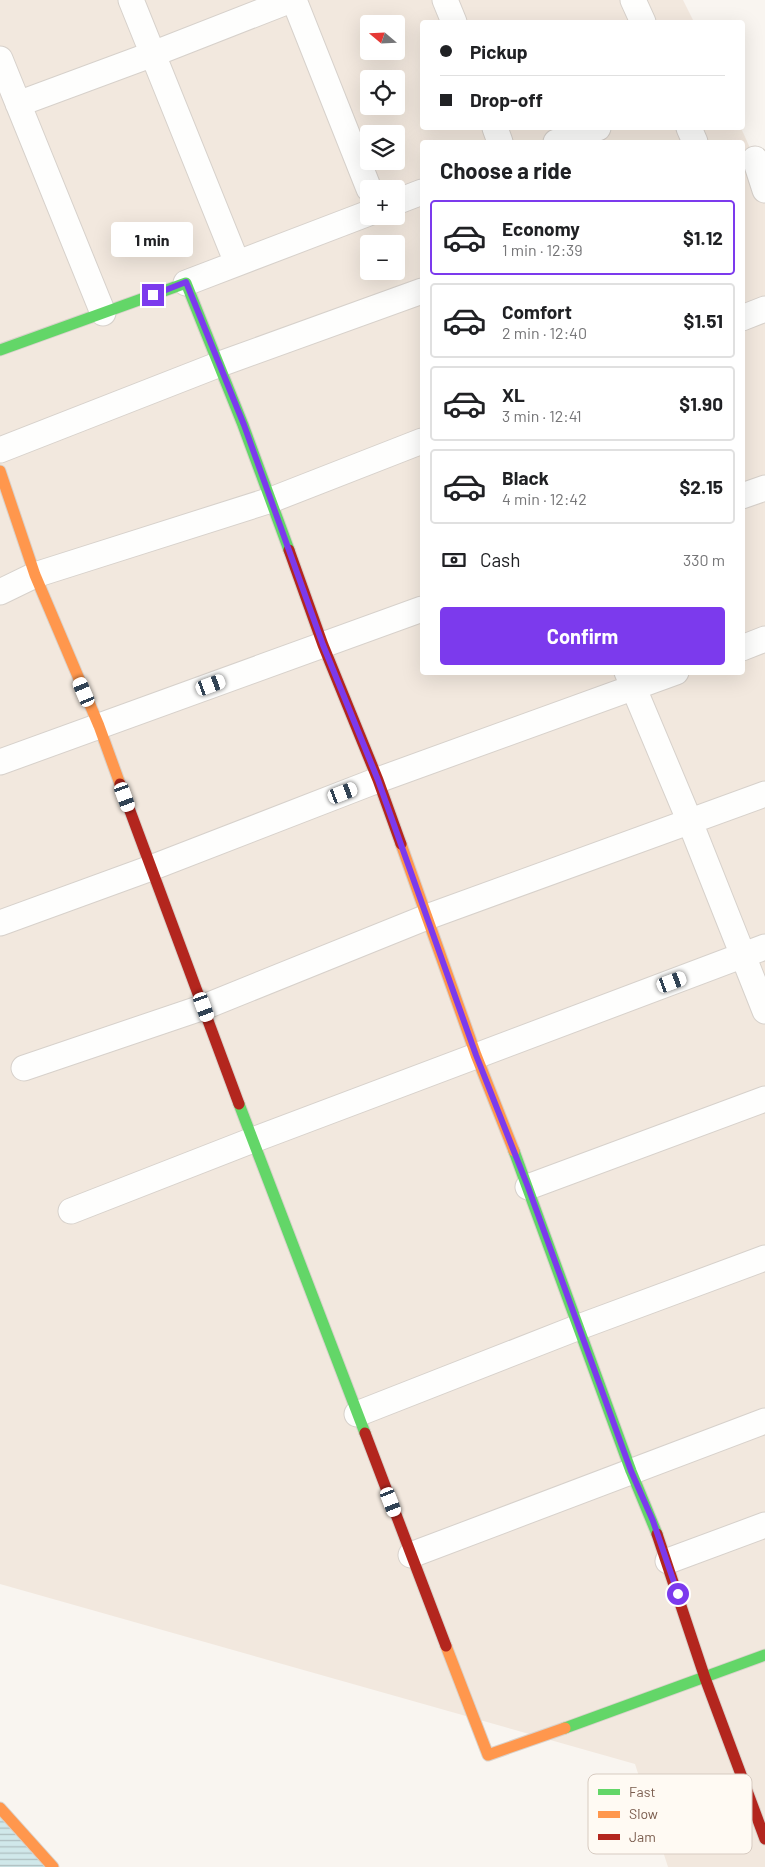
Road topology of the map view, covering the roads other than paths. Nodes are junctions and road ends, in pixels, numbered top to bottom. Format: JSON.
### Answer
{"nodes":[{"id":1,"x":131,"y":0,"type":"edge"},
{"id":2,"x":293,"y":0,"type":"edge"},
{"id":3,"x":445,"y":0,"type":"edge"},
{"id":4,"x":633,"y":0,"type":"edge"},
{"id":5,"x":453,"y":20,"type":"edge"},
{"id":6,"x":642,"y":20,"type":"edge"},
{"id":7,"x":153,"y":54,"type":"junction"},
{"id":8,"x":0,"y":59,"type":"edge"},
{"id":9,"x":18,"y":104,"type":"junction"},
{"id":10,"x":592,"y":130,"type":"edge"},
{"id":11,"x":562,"y":140,"type":"edge"},
{"id":12,"x":754,"y":160,"type":"edge"},
{"id":13,"x":365,"y":180,"type":"edge"},
{"id":14,"x":765,"y":190,"type":"edge"},
{"id":15,"x":420,"y":193,"type":"edge"},
{"id":16,"x":405,"y":199,"type":"edge"},
{"id":17,"x":360,"y":216,"type":"edge"},
{"id":18,"x":237,"y":263,"type":"junction"},
{"id":19,"x":186,"y":282,"type":"junction"},
{"id":20,"x":420,"y":293,"type":"edge"},
{"id":21,"x":765,"y":309,"type":"edge"},
{"id":22,"x":102,"y":313,"type":"junction"},
{"id":23,"x":745,"y":317,"type":"edge"},
{"id":24,"x":0,"y":350,"type":"edge"},
{"id":25,"x":220,"y":364,"type":"junction"},
{"id":26,"x":420,"y":442,"type":"edge"},
{"id":27,"x":0,"y":450,"type":"edge"},
{"id":28,"x":0,"y":472,"type":"edge"},
{"id":29,"x":765,"y":488,"type":"edge"},
{"id":30,"x":745,"y":495,"type":"edge"},
{"id":31,"x":271,"y":500,"type":"junction"},
{"id":32,"x":35,"y":575,"type":"junction"},
{"id":33,"x":0,"y":592,"type":"edge"},
{"id":34,"x":420,"y":610,"type":"edge"},
{"id":35,"x":765,"y":639,"type":"edge"},
{"id":36,"x":323,"y":645,"type":"junction"},
{"id":37,"x":745,"y":647,"type":"edge"},
{"id":38,"x":659,"y":675,"type":"edge"},
{"id":39,"x":631,"y":680,"type":"edge"},
{"id":40,"x":99,"y":726,"type":"junction"},
{"id":41,"x":0,"y":762,"type":"edge"},
{"id":42,"x":378,"y":780,"type":"junction"},
{"id":43,"x":765,"y":794,"type":"edge"},
{"id":44,"x":690,"y":822,"type":"junction"},
{"id":45,"x":151,"y":868,"type":"junction"},
{"id":46,"x":427,"y":917,"type":"junction"},
{"id":47,"x":0,"y":923,"type":"edge"},
{"id":48,"x":754,"y":951,"type":"edge"},
{"id":49,"x":204,"y":1007,"type":"junction"},
{"id":50,"x":765,"y":1011,"type":"edge"},
{"id":51,"x":476,"y":1055,"type":"junction"},
{"id":52,"x":24,"y":1068,"type":"dead end"},
{"id":53,"x":765,"y":1099,"type":"edge"},
{"id":54,"x":253,"y":1140,"type":"junction"},
{"id":55,"x":528,"y":1187,"type":"junction"},
{"id":56,"x":71,"y":1211,"type":"dead end"},
{"id":57,"x":765,"y":1258,"type":"edge"},
{"id":58,"x":580,"y":1327,"type":"junction"},
{"id":59,"x":357,"y":1414,"type":"junction"},
{"id":60,"x":765,"y":1421,"type":"edge"},
{"id":61,"x":631,"y":1471,"type":"junction"},
{"id":62,"x":765,"y":1525,"type":"edge"},
{"id":63,"x":411,"y":1555,"type":"junction"},
{"id":64,"x":668,"y":1561,"type":"junction"},
{"id":65,"x":765,"y":1655,"type":"edge"},
{"id":66,"x":705,"y":1678,"type":"junction"},
{"id":67,"x":741,"y":1774,"type":"edge"},
{"id":68,"x":752,"y":1804,"type":"edge"},
{"id":69,"x":0,"y":1808,"type":"edge"},
{"id":70,"x":765,"y":1839,"type":"edge"},
{"id":71,"x":54,"y":1867,"type":"edge"}],
"edges":[{"from":1,"to":7,"type":"street"},
{"from":2,"to":7,"type":"street"},
{"from":2,"to":13,"type":"street"},
{"from":3,"to":5,"type":"street"},
{"from":4,"to":6,"type":"street"},
{"from":7,"to":9,"type":"street"},
{"from":7,"to":18,"type":"street"},
{"from":8,"to":9,"type":"street"},
{"from":9,"to":22,"type":"street"},
{"from":10,"to":11,"type":"street"},
{"from":12,"to":14,"type":"street"},
{"from":15,"to":16,"type":"street"},
{"from":17,"to":18,"type":"street"},
{"from":18,"to":19,"type":"street"},
{"from":19,"to":22,"type":"street"},
{"from":19,"to":25,"type":"street"},
{"from":20,"to":25,"type":"street"},
{"from":21,"to":23,"type":"street"},
{"from":22,"to":24,"type":"street"},
{"from":25,"to":27,"type":"street"},
{"from":25,"to":31,"type":"street"},
{"from":26,"to":31,"type":"street"},
{"from":28,"to":32,"type":"street"},
{"from":29,"to":30,"type":"street"},
{"from":31,"to":32,"type":"street"},
{"from":31,"to":36,"type":"street"},
{"from":32,"to":33,"type":"street"},
{"from":32,"to":40,"type":"street"},
{"from":34,"to":36,"type":"street"},
{"from":35,"to":37,"type":"street"},
{"from":36,"to":40,"type":"street"},
{"from":36,"to":42,"type":"street"},
{"from":38,"to":39,"type":"street"},
{"from":39,"to":42,"type":"street"},
{"from":39,"to":44,"type":"street"},
{"from":40,"to":41,"type":"street"},
{"from":40,"to":45,"type":"street"},
{"from":42,"to":45,"type":"street"},
{"from":42,"to":46,"type":"street"},
{"from":43,"to":44,"type":"street"},
{"from":44,"to":46,"type":"street"},
{"from":44,"to":48,"type":"street"},
{"from":45,"to":47,"type":"street"},
{"from":45,"to":49,"type":"street"},
{"from":46,"to":49,"type":"street"},
{"from":46,"to":51,"type":"street"},
{"from":48,"to":50,"type":"street"},
{"from":48,"to":51,"type":"street"},
{"from":49,"to":52,"type":"street"},
{"from":49,"to":54,"type":"street"},
{"from":51,"to":54,"type":"street"},
{"from":51,"to":55,"type":"street"},
{"from":53,"to":55,"type":"street"},
{"from":54,"to":56,"type":"street"},
{"from":54,"to":59,"type":"street"},
{"from":55,"to":58,"type":"street"},
{"from":57,"to":58,"type":"street"},
{"from":58,"to":59,"type":"street"},
{"from":58,"to":61,"type":"street"},
{"from":59,"to":63,"type":"street"},
{"from":60,"to":61,"type":"street"},
{"from":61,"to":63,"type":"street"},
{"from":61,"to":64,"type":"street"},
{"from":62,"to":64,"type":"street"},
{"from":63,"to":66,"type":"street"},
{"from":64,"to":66,"type":"street"},
{"from":65,"to":66,"type":"street"},
{"from":66,"to":67,"type":"street"},
{"from":68,"to":70,"type":"street"},
{"from":69,"to":71,"type":"street"}]}
